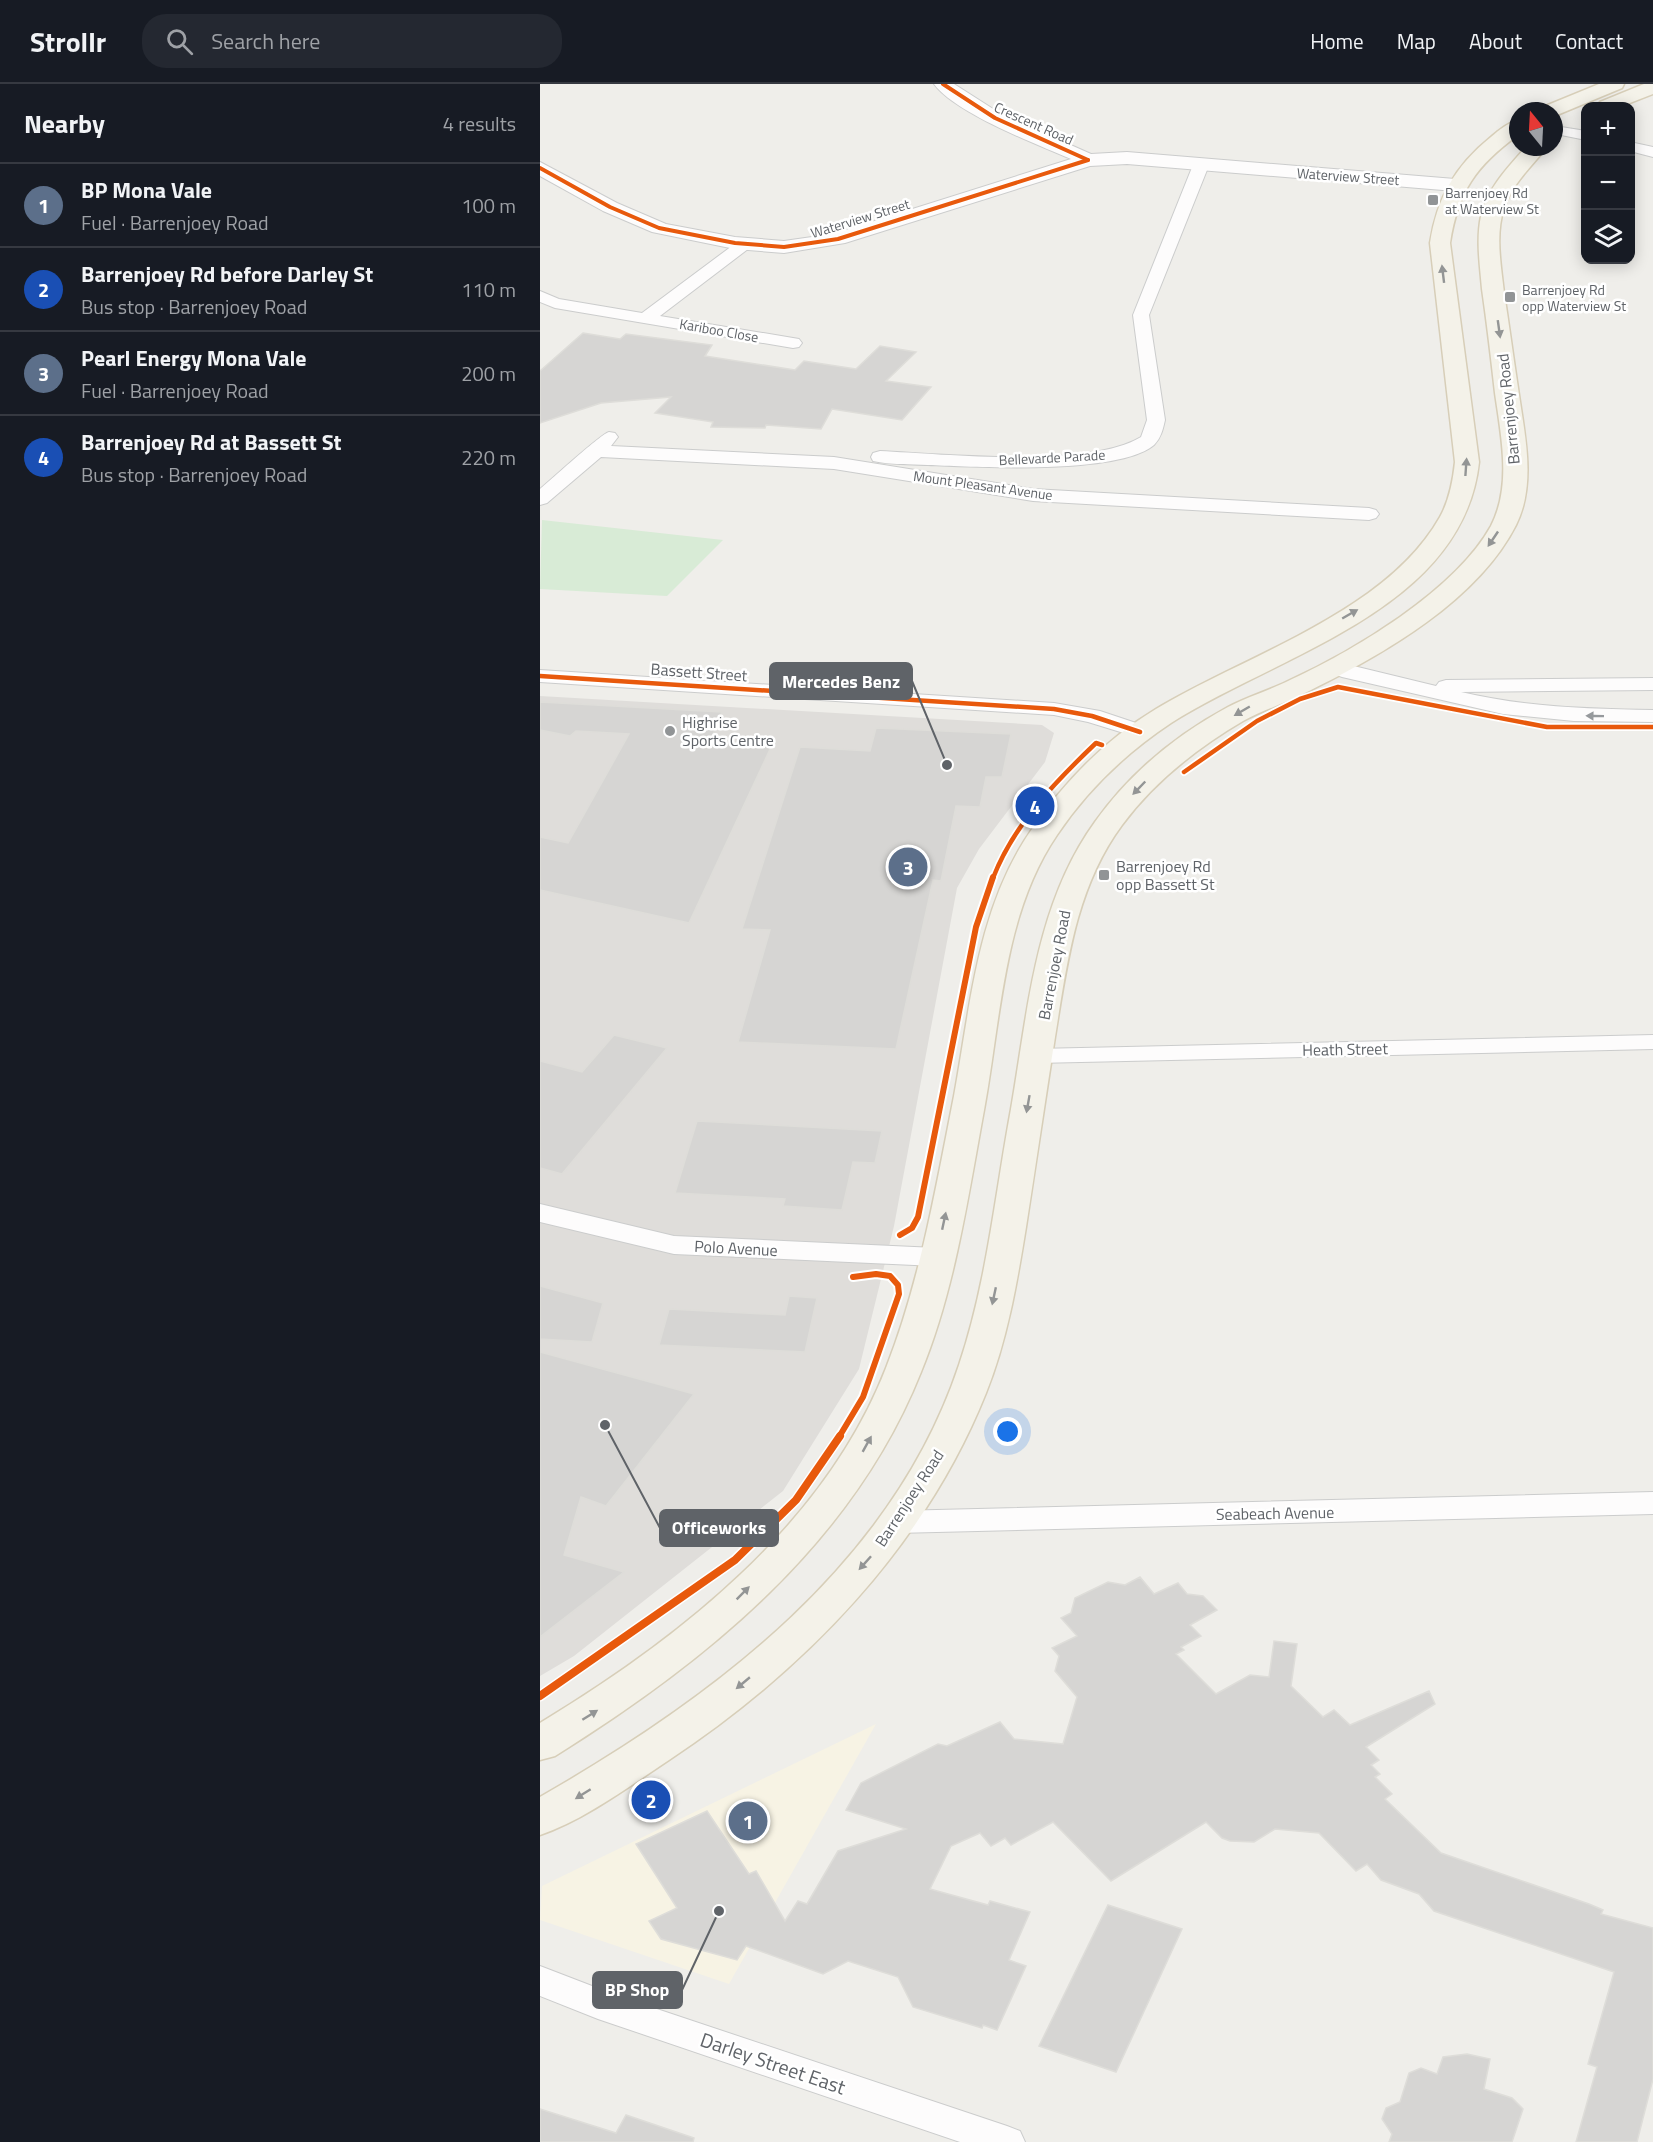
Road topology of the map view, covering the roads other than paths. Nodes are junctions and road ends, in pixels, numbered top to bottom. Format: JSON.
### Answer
{"nodes":[{"id":1,"x":944,"y":84,"type":"edge"},
{"id":2,"x":1615,"y":84,"type":"edge"},
{"id":3,"x":1653,"y":87,"type":"edge"},
{"id":4,"x":1617,"y":102,"type":"edge"},
{"id":5,"x":1563,"y":106,"type":"edge"},
{"id":6,"x":1581,"y":120,"type":"edge"},
{"id":7,"x":1563,"y":130,"type":"edge"},
{"id":8,"x":1509,"y":132,"type":"edge"},
{"id":9,"x":1563,"y":134,"type":"edge"},
{"id":10,"x":1581,"y":135,"type":"edge"},
{"id":11,"x":1635,"y":148,"type":"edge"},
{"id":12,"x":1653,"y":152,"type":"edge"},
{"id":13,"x":1529,"y":156,"type":"edge"},
{"id":14,"x":1088,"y":160,"type":"junction"},
{"id":15,"x":1201,"y":165,"type":"junction"},
{"id":16,"x":540,"y":168,"type":"edge"},
{"id":17,"x":1455,"y":185,"type":"junction"},
{"id":18,"x":1501,"y":190,"type":"junction"},
{"id":19,"x":742,"y":246,"type":"junction"},
{"id":20,"x":540,"y":296,"type":"edge"},
{"id":21,"x":646,"y":318,"type":"junction"},
{"id":22,"x":793,"y":344,"type":"dead end"},
{"id":23,"x":610,"y":435,"type":"dead end"},
{"id":24,"x":597,"y":451,"type":"junction"},
{"id":25,"x":808,"y":462,"type":"junction"},
{"id":26,"x":540,"y":499,"type":"edge"},
{"id":27,"x":1370,"y":514,"type":"dead end"},
{"id":28,"x":1299,"y":643,"type":"junction"},
{"id":29,"x":1333,"y":667,"type":"junction"},
{"id":30,"x":540,"y":676,"type":"edge"},
{"id":31,"x":1653,"y":684,"type":"edge"},
{"id":32,"x":1512,"y":685,"type":"junction"},
{"id":33,"x":1416,"y":687,"type":"junction"},
{"id":34,"x":1503,"y":708,"type":"junction"},
{"id":35,"x":1653,"y":716,"type":"edge"},
{"id":36,"x":1140,"y":732,"type":"junction"},
{"id":37,"x":1182,"y":749,"type":"junction"},
{"id":38,"x":1653,"y":1042,"type":"edge"},
{"id":39,"x":1036,"y":1056,"type":"junction"},
{"id":40,"x":540,"y":1213,"type":"edge"},
{"id":41,"x":936,"y":1257,"type":"junction"},
{"id":42,"x":1652,"y":1507,"type":"edge"},
{"id":43,"x":896,"y":1522,"type":"junction"},
{"id":44,"x":540,"y":1744,"type":"edge"},
{"id":45,"x":540,"y":1818,"type":"edge"},
{"id":46,"x":540,"y":1981,"type":"edge"},
{"id":47,"x":1007,"y":2142,"type":"edge"}],
"edges":[{"from":1,"to":14,"type":"street","name":"Crescent Road"},
{"from":2,"to":5,"type":"main road"},
{"from":3,"to":4,"type":"main road"},
{"from":6,"to":7,"type":"main road"},
{"from":8,"to":17,"type":"main road"},
{"from":9,"to":10,"type":"street"},
{"from":11,"to":12,"type":"street"},
{"from":13,"to":18,"type":"main road","name":"Barrenjoey Road"},
{"from":14,"to":15,"type":"street","name":"Waterview Street"},
{"from":14,"to":19,"type":"street","name":"Waterview Street"},
{"from":15,"to":17,"type":"street","name":"Waterview Street"},
{"from":15,"to":25,"type":"street","name":"Bellevarde Parade"},
{"from":16,"to":19,"type":"street","name":"Waterview Street"},
{"from":17,"to":18,"type":"main road","name":"Waterview Street"},
{"from":28,"to":17,"type":"main road","one_way":true},
{"from":18,"to":29,"type":"main road","name":"Barrenjoey Road","one_way":true},
{"from":19,"to":21,"type":"street","name":"Kariboo Close"},
{"from":20,"to":21,"type":"street","name":"Kariboo Close"},
{"from":21,"to":22,"type":"street","name":"Kariboo Close"},
{"from":23,"to":24,"type":"street"},
{"from":24,"to":25,"type":"street","name":"Mount Pleasant Avenue"},
{"from":24,"to":26,"type":"street"},
{"from":25,"to":27,"type":"street","name":"Mount Pleasant Avenue"},
{"from":28,"to":29,"type":"main road"},
{"from":28,"to":36,"type":"main road"},
{"from":29,"to":33,"type":"street"},
{"from":29,"to":37,"type":"main road","name":"Barrenjoey Road","one_way":true},
{"from":30,"to":36,"type":"street","name":"Bassett Street"},
{"from":31,"to":32,"type":"street"},
{"from":32,"to":33,"type":"street"},
{"from":32,"to":34,"type":"street"},
{"from":33,"to":34,"type":"street"},
{"from":35,"to":34,"type":"street","one_way":true},
{"from":36,"to":37,"type":"main road","name":"Bassett Street"},
{"from":41,"to":36,"type":"main road","one_way":true},
{"from":37,"to":39,"type":"main road","name":"Barrenjoey Road","one_way":true},
{"from":38,"to":39,"type":"street","name":"Heath Street"},
{"from":39,"to":43,"type":"main road","name":"Barrenjoey Road","one_way":true},
{"from":40,"to":41,"type":"street","name":"Polo Avenue"},
{"from":44,"to":41,"type":"main road","one_way":true},
{"from":42,"to":43,"type":"street","name":"Seabeach Avenue"},
{"from":43,"to":45,"type":"main road","name":"Barrenjoey Road","one_way":true},
{"from":46,"to":47,"type":"street","name":"Darley Street East"}]}
